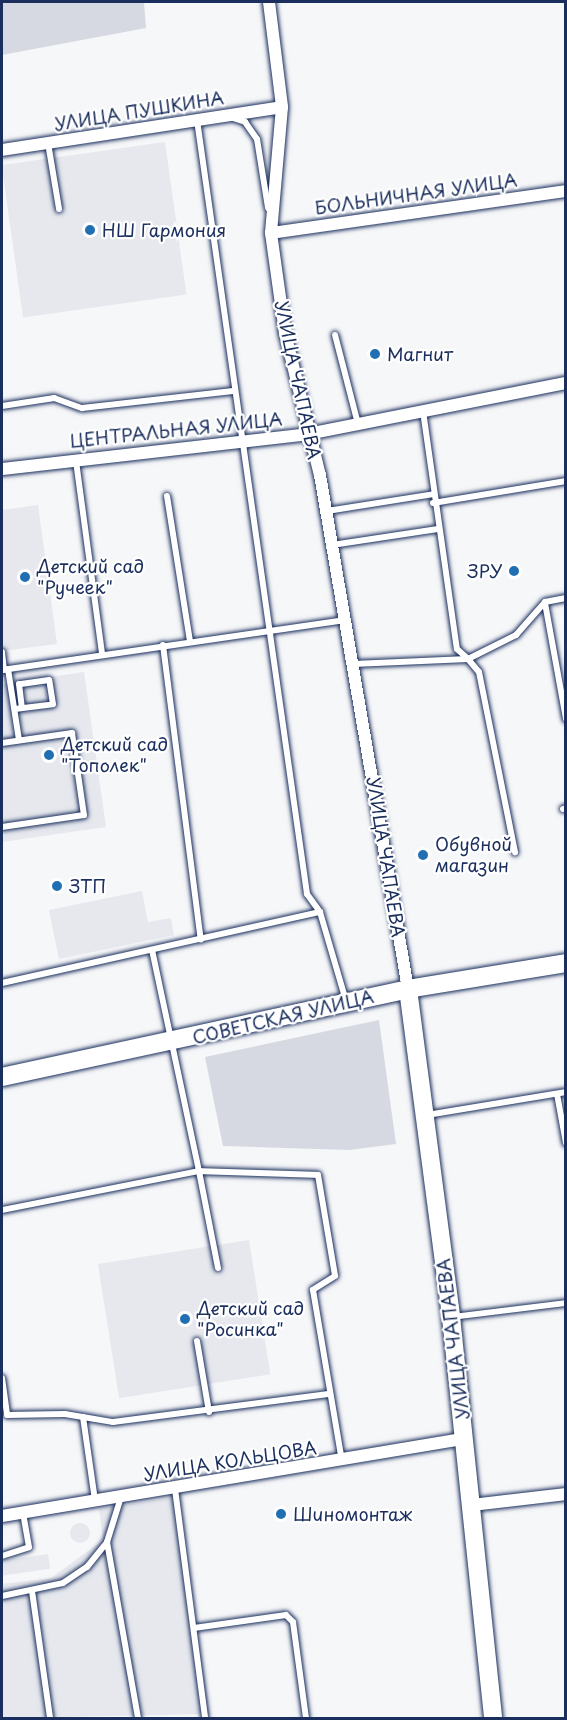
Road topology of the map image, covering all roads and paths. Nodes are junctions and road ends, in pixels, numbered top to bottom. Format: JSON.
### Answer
{"nodes":[{"id":1,"x":269,"y":2,"type":"edge"},
{"id":2,"x":282,"y":107,"type":"junction"},
{"id":3,"x":221,"y":117,"type":"junction"},
{"id":4,"x":197,"y":120,"type":"junction"},
{"id":5,"x":48,"y":143,"type":"junction"},
{"id":6,"x":2,"y":150,"type":"edge"},
{"id":7,"x":566,"y":191,"type":"edge"},
{"id":8,"x":59,"y":209,"type":"dead end"},
{"id":9,"x":271,"y":233,"type":"junction"},
{"id":10,"x":335,"y":335,"type":"dead end"},
{"id":11,"x":566,"y":383,"type":"edge"},
{"id":12,"x":232,"y":391,"type":"junction"},
{"id":13,"x":2,"y":406,"type":"edge"},
{"id":14,"x":423,"y":411,"type":"junction"},
{"id":15,"x":358,"y":424,"type":"junction"},
{"id":16,"x":308,"y":434,"type":"junction"},
{"id":17,"x":240,"y":441,"type":"junction"},
{"id":18,"x":75,"y":459,"type":"junction"},
{"id":19,"x":2,"y":469,"type":"edge"},
{"id":20,"x":566,"y":481,"type":"edge"},
{"id":21,"x":434,"y":494,"type":"junction"},
{"id":22,"x":167,"y":496,"type":"dead end"},
{"id":23,"x":433,"y":503,"type":"junction"},
{"id":24,"x":326,"y":511,"type":"junction"},
{"id":25,"x":438,"y":529,"type":"junction"},
{"id":26,"x":332,"y":545,"type":"junction"},
{"id":27,"x":566,"y":598,"type":"edge"},
{"id":28,"x":545,"y":602,"type":"junction"},
{"id":29,"x":347,"y":620,"type":"junction"},
{"id":30,"x":270,"y":630,"type":"junction"},
{"id":31,"x":190,"y":641,"type":"junction"},
{"id":32,"x":164,"y":645,"type":"junction"},
{"id":33,"x":2,"y":652,"type":"edge"},
{"id":34,"x":102,"y":654,"type":"junction"},
{"id":35,"x":468,"y":659,"type":"junction"},
{"id":36,"x":353,"y":664,"type":"junction"},
{"id":37,"x":5,"y":670,"type":"edge"},
{"id":38,"x":22,"y":708,"type":"junction"},
{"id":39,"x":15,"y":710,"type":"junction"},
{"id":40,"x":566,"y":719,"type":"edge"},
{"id":41,"x":19,"y":740,"type":"junction"},
{"id":42,"x":2,"y":743,"type":"edge"},
{"id":43,"x":2,"y":827,"type":"edge"},
{"id":44,"x":515,"y":852,"type":"dead end"},
{"id":45,"x":320,"y":912,"type":"junction"},
{"id":46,"x":201,"y":940,"type":"junction"},
{"id":47,"x":152,"y":950,"type":"junction"},
{"id":48,"x":566,"y":963,"type":"edge"},
{"id":49,"x":2,"y":983,"type":"edge"},
{"id":50,"x":408,"y":989,"type":"junction"},
{"id":51,"x":346,"y":1002,"type":"junction"},
{"id":52,"x":173,"y":1042,"type":"junction"},
{"id":53,"x":2,"y":1077,"type":"edge"},
{"id":54,"x":566,"y":1092,"type":"edge"},
{"id":55,"x":557,"y":1094,"type":"junction"},
{"id":56,"x":425,"y":1115,"type":"junction"},
{"id":57,"x":566,"y":1143,"type":"edge"},
{"id":58,"x":199,"y":1171,"type":"junction"},
{"id":59,"x":2,"y":1210,"type":"edge"},
{"id":60,"x":218,"y":1268,"type":"dead end"},
{"id":61,"x":566,"y":1303,"type":"edge"},
{"id":62,"x":451,"y":1317,"type":"junction"},
{"id":63,"x":197,"y":1341,"type":"dead end"},
{"id":64,"x":2,"y":1378,"type":"edge"},
{"id":65,"x":330,"y":1394,"type":"junction"},
{"id":66,"x":209,"y":1412,"type":"junction"},
{"id":67,"x":4,"y":1416,"type":"edge"},
{"id":68,"x":83,"y":1417,"type":"junction"},
{"id":69,"x":464,"y":1439,"type":"junction"},
{"id":70,"x":342,"y":1462,"type":"junction"},
{"id":71,"x":175,"y":1489,"type":"junction"},
{"id":72,"x":566,"y":1494,"type":"edge"},
{"id":73,"x":121,"y":1497,"type":"junction"},
{"id":74,"x":95,"y":1500,"type":"junction"},
{"id":75,"x":472,"y":1505,"type":"junction"},
{"id":76,"x":23,"y":1512,"type":"junction"},
{"id":77,"x":2,"y":1516,"type":"edge"},
{"id":78,"x":107,"y":1542,"type":"junction"},
{"id":79,"x":2,"y":1556,"type":"edge"},
{"id":80,"x":32,"y":1592,"type":"junction"},
{"id":81,"x":2,"y":1596,"type":"edge"},
{"id":82,"x":194,"y":1628,"type":"junction"},
{"id":83,"x":50,"y":1719,"type":"edge"},
{"id":84,"x":138,"y":1719,"type":"edge"},
{"id":85,"x":205,"y":1719,"type":"edge"},
{"id":86,"x":306,"y":1719,"type":"edge"},
{"id":87,"x":493,"y":1719,"type":"edge"}],
"edges":[{"from":1,"to":2,"type":"street","name":"УЛИЦА ЧАПАЕВА"},
{"from":2,"to":3,"type":"street","name":"УЛИЦА ПУШКИНА"},
{"from":2,"to":9,"type":"street","name":"УЛИЦА ЧАПАЕВА"},
{"from":3,"to":4,"type":"street","name":"УЛИЦА ПУШКИНА"},
{"from":3,"to":9,"type":"lane"},
{"from":4,"to":5,"type":"street","name":"УЛИЦА ПУШКИНА"},
{"from":4,"to":12,"type":"lane"},
{"from":5,"to":6,"type":"street","name":"УЛИЦА ПУШКИНА"},
{"from":5,"to":8,"type":"lane"},
{"from":7,"to":9,"type":"street","name":"БОЛЬНИЧНАЯ УЛИЦА"},
{"from":9,"to":16,"type":"street","name":"УЛИЦА ЧАПАЕВА"},
{"from":10,"to":15,"type":"lane"},
{"from":11,"to":14,"type":"street","name":"ЦЕНТРАЛЬНАЯ УЛИЦА"},
{"from":12,"to":13,"type":"lane"},
{"from":12,"to":17,"type":"lane"},
{"from":14,"to":15,"type":"street","name":"ЦЕНТРАЛЬНАЯ УЛИЦА"},
{"from":14,"to":21,"type":"lane"},
{"from":15,"to":16,"type":"street","name":"ЦЕНТРАЛЬНАЯ УЛИЦА"},
{"from":16,"to":17,"type":"street","name":"ЦЕНТРАЛЬНАЯ УЛИЦА"},
{"from":16,"to":24,"type":"street","name":"УЛИЦА ЧАПАЕВА"},
{"from":17,"to":18,"type":"street","name":"ЦЕНТРАЛЬНАЯ УЛИЦА"},
{"from":17,"to":30,"type":"lane"},
{"from":18,"to":19,"type":"street","name":"ЦЕНТРАЛЬНАЯ УЛИЦА"},
{"from":18,"to":34,"type":"lane"},
{"from":20,"to":23,"type":"lane"},
{"from":21,"to":23,"type":"lane"},
{"from":21,"to":24,"type":"lane"},
{"from":22,"to":31,"type":"lane"},
{"from":23,"to":25,"type":"lane"},
{"from":24,"to":26,"type":"street","name":"УЛИЦА ЧАПАЕВА"},
{"from":25,"to":26,"type":"lane"},
{"from":25,"to":35,"type":"lane"},
{"from":26,"to":29,"type":"street","name":"УЛИЦА ЧАПАЕВА"},
{"from":27,"to":28,"type":"lane"},
{"from":28,"to":35,"type":"lane"},
{"from":28,"to":40,"type":"lane"},
{"from":29,"to":30,"type":"lane"},
{"from":29,"to":36,"type":"street","name":"УЛИЦА ЧАПАЕВА"},
{"from":30,"to":31,"type":"lane"},
{"from":30,"to":45,"type":"lane"},
{"from":31,"to":32,"type":"lane"},
{"from":32,"to":34,"type":"lane"},
{"from":32,"to":46,"type":"lane"},
{"from":33,"to":37,"type":"lane"},
{"from":34,"to":37,"type":"lane"},
{"from":35,"to":36,"type":"lane"},
{"from":35,"to":44,"type":"lane"},
{"from":36,"to":50,"type":"street","name":"УЛИЦА ЧАПАЕВА"},
{"from":37,"to":39,"type":"lane"},
{"from":38,"to":38,"type":"lane"},
{"from":38,"to":39,"type":"lane"},
{"from":39,"to":41,"type":"lane"},
{"from":41,"to":42,"type":"lane"},
{"from":41,"to":43,"type":"lane"},
{"from":45,"to":46,"type":"lane"},
{"from":45,"to":51,"type":"lane"},
{"from":46,"to":47,"type":"lane"},
{"from":47,"to":49,"type":"lane"},
{"from":47,"to":52,"type":"lane"},
{"from":48,"to":50,"type":"street","name":"СОВЕТСКАЯ УЛИЦА"},
{"from":50,"to":51,"type":"street","name":"СОВЕТСКАЯ УЛИЦА"},
{"from":50,"to":56,"type":"street","name":"УЛИЦА ЧАПАЕВА"},
{"from":51,"to":52,"type":"street","name":"СОВЕТСКАЯ УЛИЦА"},
{"from":52,"to":53,"type":"street","name":"СОВЕТСКАЯ УЛИЦА"},
{"from":52,"to":58,"type":"lane"},
{"from":54,"to":55,"type":"lane"},
{"from":55,"to":56,"type":"lane"},
{"from":55,"to":57,"type":"lane"},
{"from":56,"to":62,"type":"street","name":"УЛИЦА ЧАПАЕВА"},
{"from":58,"to":59,"type":"lane"},
{"from":58,"to":60,"type":"lane"},
{"from":58,"to":65,"type":"lane"},
{"from":61,"to":62,"type":"lane"},
{"from":62,"to":69,"type":"street","name":"УЛИЦА ЧАПАЕВА"},
{"from":63,"to":66,"type":"lane"},
{"from":64,"to":67,"type":"lane"},
{"from":65,"to":66,"type":"lane"},
{"from":65,"to":70,"type":"lane"},
{"from":66,"to":68,"type":"lane"},
{"from":67,"to":68,"type":"lane"},
{"from":68,"to":74,"type":"lane"},
{"from":69,"to":70,"type":"street","name":"УЛИЦА КОЛЬЦОВА"},
{"from":69,"to":75,"type":"street","name":"УЛИЦА ЧАПАЕВА"},
{"from":70,"to":71,"type":"street","name":"УЛИЦА КОЛЬЦОВА"},
{"from":71,"to":73,"type":"street","name":"УЛИЦА КОЛЬЦОВА"},
{"from":71,"to":82,"type":"lane"},
{"from":72,"to":75,"type":"street"},
{"from":73,"to":74,"type":"street","name":"УЛИЦА КОЛЬЦОВА"},
{"from":73,"to":78,"type":"lane"},
{"from":74,"to":76,"type":"street","name":"УЛИЦА КОЛЬЦОВА"},
{"from":75,"to":87,"type":"street","name":"УЛИЦА ЧАПАЕВА"},
{"from":76,"to":77,"type":"street","name":"УЛИЦА КОЛЬЦОВА"},
{"from":76,"to":79,"type":"lane"},
{"from":78,"to":80,"type":"lane"},
{"from":78,"to":84,"type":"lane"},
{"from":80,"to":81,"type":"lane"},
{"from":80,"to":83,"type":"lane"},
{"from":82,"to":85,"type":"lane"},
{"from":82,"to":86,"type":"lane"}]}
